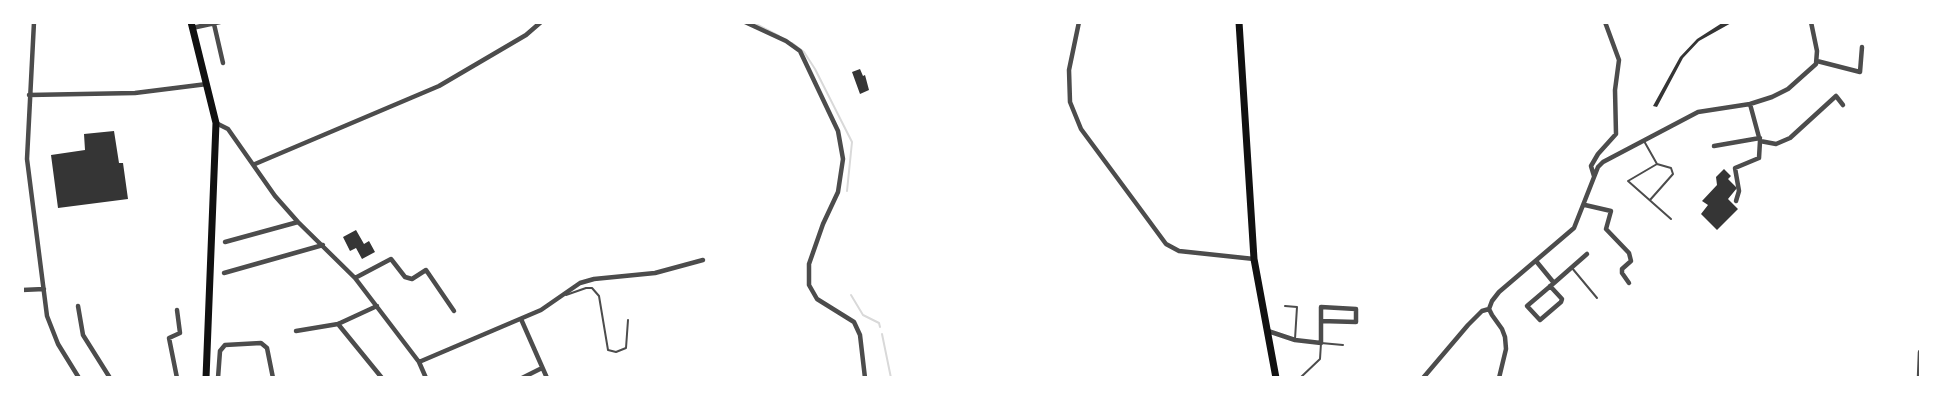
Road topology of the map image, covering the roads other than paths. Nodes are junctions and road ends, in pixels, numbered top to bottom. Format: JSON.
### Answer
{"nodes":[{"id":1,"x":34,"y":22,"type":"edge"},
{"id":2,"x":220,"y":22,"type":"edge"},
{"id":3,"x":541,"y":22,"type":"edge"},
{"id":4,"x":745,"y":22,"type":"edge"},
{"id":5,"x":1079,"y":22,"type":"edge"},
{"id":6,"x":1238,"y":22,"type":"edge"},
{"id":7,"x":1605,"y":22,"type":"edge"},
{"id":8,"x":1811,"y":22,"type":"edge"},
{"id":9,"x":214,"y":24,"type":"junction"},
{"id":10,"x":191,"y":25,"type":"edge"},
{"id":11,"x":1862,"y":47,"type":"dead end"},
{"id":12,"x":223,"y":62,"type":"dead end"},
{"id":13,"x":1817,"y":62,"type":"junction"},
{"id":14,"x":207,"y":84,"type":"junction"},
{"id":15,"x":29,"y":95,"type":"junction"},
{"id":16,"x":1750,"y":104,"type":"junction"},
{"id":17,"x":1843,"y":105,"type":"dead end"},
{"id":18,"x":216,"y":123,"type":"junction"},
{"id":19,"x":1760,"y":139,"type":"junction"},
{"id":20,"x":1644,"y":140,"type":"junction"},
{"id":21,"x":1714,"y":146,"type":"dead end"},
{"id":22,"x":25,"y":159,"type":"edge"},
{"id":23,"x":256,"y":164,"type":"junction"},
{"id":24,"x":1656,"y":164,"type":"junction"},
{"id":25,"x":1594,"y":177,"type":"junction"},
{"id":26,"x":1650,"y":200,"type":"junction"},
{"id":27,"x":1736,"y":201,"type":"dead end"},
{"id":28,"x":1585,"y":205,"type":"junction"},
{"id":29,"x":1670,"y":219,"type":"dead end"},
{"id":30,"x":298,"y":222,"type":"junction"},
{"id":31,"x":225,"y":242,"type":"dead end"},
{"id":32,"x":323,"y":245,"type":"junction"},
{"id":33,"x":1587,"y":254,"type":"dead end"},
{"id":34,"x":1254,"y":259,"type":"junction"},
{"id":35,"x":703,"y":260,"type":"dead end"},
{"id":36,"x":1536,"y":261,"type":"junction"},
{"id":37,"x":1572,"y":268,"type":"junction"},
{"id":38,"x":224,"y":273,"type":"dead end"},
{"id":39,"x":356,"y":278,"type":"junction"},
{"id":40,"x":1629,"y":283,"type":"dead end"},
{"id":41,"x":1552,"y":284,"type":"junction"},
{"id":42,"x":44,"y":289,"type":"junction"},
{"id":43,"x":22,"y":290,"type":"edge"},
{"id":44,"x":562,"y":296,"type":"junction"},
{"id":45,"x":1597,"y":298,"type":"dead end"},
{"id":46,"x":78,"y":306,"type":"dead end"},
{"id":47,"x":376,"y":306,"type":"junction"},
{"id":48,"x":1285,"y":306,"type":"dead end"},
{"id":49,"x":1490,"y":309,"type":"junction"},
{"id":50,"x":177,"y":310,"type":"dead end"},
{"id":51,"x":454,"y":312,"type":"dead end"},
{"id":52,"x":521,"y":319,"type":"junction"},
{"id":53,"x":628,"y":320,"type":"dead end"},
{"id":54,"x":1321,"y":321,"type":"junction"},
{"id":55,"x":338,"y":324,"type":"junction"},
{"id":56,"x":296,"y":331,"type":"dead end"},
{"id":57,"x":1268,"y":331,"type":"junction"},
{"id":58,"x":1295,"y":340,"type":"junction"},
{"id":59,"x":1321,"y":343,"type":"junction"},
{"id":60,"x":1343,"y":344,"type":"dead end"},
{"id":61,"x":1920,"y":352,"type":"edge"},
{"id":62,"x":418,"y":362,"type":"junction"},
{"id":63,"x":542,"y":368,"type":"junction"},
{"id":64,"x":204,"y":377,"type":"edge"},
{"id":65,"x":79,"y":378,"type":"edge"},
{"id":66,"x":110,"y":378,"type":"edge"},
{"id":67,"x":177,"y":378,"type":"edge"},
{"id":68,"x":218,"y":378,"type":"edge"},
{"id":69,"x":273,"y":378,"type":"edge"},
{"id":70,"x":382,"y":378,"type":"edge"},
{"id":71,"x":426,"y":378,"type":"edge"},
{"id":72,"x":522,"y":378,"type":"edge"},
{"id":73,"x":547,"y":378,"type":"edge"},
{"id":74,"x":865,"y":378,"type":"edge"},
{"id":75,"x":1276,"y":378,"type":"edge"},
{"id":76,"x":1300,"y":378,"type":"edge"},
{"id":77,"x":1423,"y":378,"type":"edge"},
{"id":78,"x":1499,"y":378,"type":"edge"},
{"id":79,"x":1919,"y":378,"type":"edge"}],
"edges":[{"from":1,"to":15,"type":"street"},
{"from":2,"to":9,"type":"street"},
{"from":3,"to":23,"type":"street"},
{"from":4,"to":74,"type":"street"},
{"from":5,"to":34,"type":"street"},
{"from":6,"to":34,"type":"main road"},
{"from":7,"to":25,"type":"street"},
{"from":8,"to":13,"type":"street"},
{"from":9,"to":10,"type":"street"},
{"from":9,"to":12,"type":"street"},
{"from":10,"to":14,"type":"main road"},
{"from":11,"to":13,"type":"street"},
{"from":13,"to":16,"type":"street"},
{"from":14,"to":15,"type":"street"},
{"from":14,"to":18,"type":"main road"},
{"from":15,"to":22,"type":"street"},
{"from":16,"to":19,"type":"street"},
{"from":16,"to":20,"type":"street"},
{"from":17,"to":19,"type":"street"},
{"from":18,"to":23,"type":"street"},
{"from":18,"to":64,"type":"main road"},
{"from":19,"to":21,"type":"street"},
{"from":19,"to":27,"type":"street"},
{"from":20,"to":24,"type":"lane"},
{"from":20,"to":25,"type":"street"},
{"from":22,"to":42,"type":"street"},
{"from":23,"to":30,"type":"street"},
{"from":24,"to":26,"type":"lane"},
{"from":24,"to":26,"type":"lane"},
{"from":25,"to":28,"type":"street"},
{"from":26,"to":29,"type":"lane"},
{"from":28,"to":36,"type":"street"},
{"from":28,"to":40,"type":"street"},
{"from":30,"to":31,"type":"street"},
{"from":30,"to":32,"type":"street"},
{"from":32,"to":38,"type":"street"},
{"from":32,"to":39,"type":"street"},
{"from":33,"to":37,"type":"street"},
{"from":34,"to":57,"type":"main road"},
{"from":35,"to":44,"type":"street"},
{"from":36,"to":41,"type":"street"},
{"from":36,"to":49,"type":"street"},
{"from":37,"to":41,"type":"street"},
{"from":37,"to":45,"type":"lane"},
{"from":39,"to":47,"type":"street"},
{"from":39,"to":51,"type":"street"},
{"from":41,"to":41,"type":"street"},
{"from":42,"to":43,"type":"street"},
{"from":42,"to":65,"type":"street"},
{"from":44,"to":52,"type":"street"},
{"from":44,"to":53,"type":"lane"},
{"from":46,"to":66,"type":"street"},
{"from":47,"to":55,"type":"street"},
{"from":47,"to":62,"type":"street"},
{"from":48,"to":58,"type":"lane"},
{"from":49,"to":77,"type":"street"},
{"from":49,"to":78,"type":"street"},
{"from":50,"to":67,"type":"street"},
{"from":52,"to":62,"type":"street"},
{"from":52,"to":63,"type":"street"},
{"from":54,"to":54,"type":"street"},
{"from":54,"to":59,"type":"street"},
{"from":55,"to":56,"type":"street"},
{"from":55,"to":70,"type":"street"},
{"from":57,"to":58,"type":"street"},
{"from":57,"to":75,"type":"main road"},
{"from":58,"to":59,"type":"street"},
{"from":59,"to":60,"type":"lane"},
{"from":59,"to":76,"type":"lane"},
{"from":61,"to":79,"type":"street"},
{"from":62,"to":71,"type":"street"},
{"from":63,"to":72,"type":"street"},
{"from":63,"to":73,"type":"street"},
{"from":68,"to":69,"type":"street"}]}
